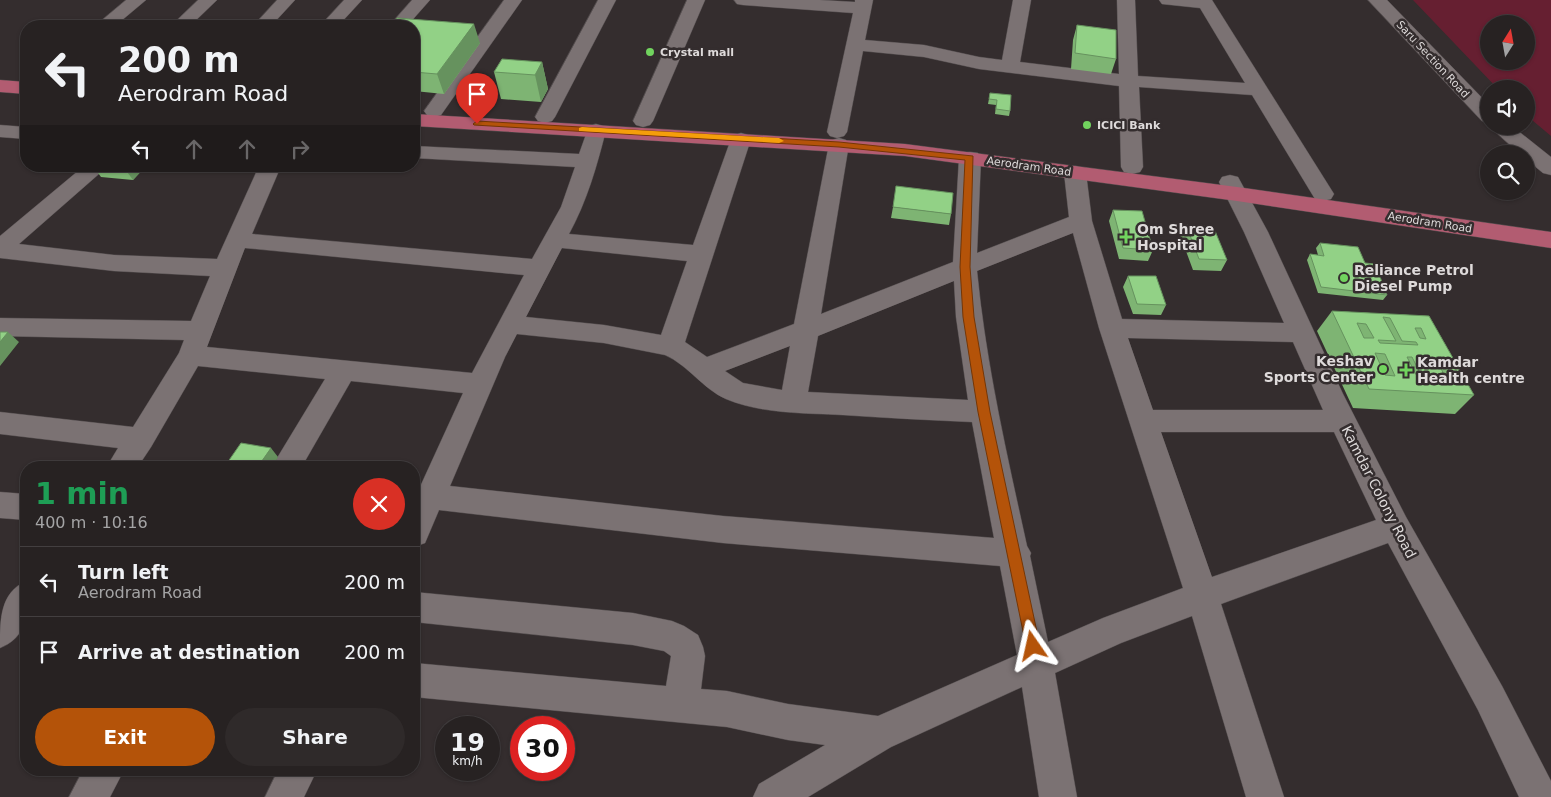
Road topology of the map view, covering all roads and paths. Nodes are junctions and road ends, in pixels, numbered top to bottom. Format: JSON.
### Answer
{"nodes":[{"id":1,"x":137,"y":0,"type":"edge"},
{"id":2,"x":208,"y":0,"type":"edge"},
{"id":3,"x":286,"y":0,"type":"edge"},
{"id":4,"x":353,"y":0,"type":"edge"},
{"id":5,"x":421,"y":0,"type":"edge"},
{"id":6,"x":513,"y":0,"type":"edge"},
{"id":7,"x":607,"y":0,"type":"edge"},
{"id":8,"x":696,"y":0,"type":"edge"},
{"id":9,"x":743,"y":0,"type":"edge"},
{"id":10,"x":1022,"y":0,"type":"edge"},
{"id":11,"x":1126,"y":0,"type":"edge"},
{"id":12,"x":1168,"y":0,"type":"edge"},
{"id":13,"x":1377,"y":0,"type":"edge"},
{"id":14,"x":1392,"y":0,"type":"edge"},
{"id":15,"x":789,"y":2,"type":"edge"},
{"id":16,"x":1204,"y":2,"type":"edge"},
{"id":17,"x":863,"y":4,"type":"edge"},
{"id":18,"x":112,"y":20,"type":"edge"},
{"id":19,"x":186,"y":20,"type":"edge"},
{"id":20,"x":268,"y":20,"type":"edge"},
{"id":21,"x":335,"y":20,"type":"edge"},
{"id":22,"x":403,"y":20,"type":"edge"},
{"id":23,"x":855,"y":45,"type":"junction"},
{"id":24,"x":1010,"y":67,"type":"junction"},
{"id":25,"x":1129,"y":81,"type":"junction"},
{"id":26,"x":0,"y":86,"type":"edge"},
{"id":27,"x":20,"y":88,"type":"edge"},
{"id":28,"x":581,"y":88,"type":"dead end"},
{"id":29,"x":1259,"y":90,"type":"junction"},
{"id":30,"x":1480,"y":91,"type":"edge"},
{"id":31,"x":0,"y":96,"type":"edge"},
{"id":32,"x":20,"y":97,"type":"edge"},
{"id":33,"x":1480,"y":108,"type":"edge"},
{"id":34,"x":424,"y":111,"type":"edge"},
{"id":35,"x":545,"y":117,"type":"junction"},
{"id":36,"x":566,"y":118,"type":"junction"},
{"id":37,"x":420,"y":120,"type":"edge"},
{"id":38,"x":643,"y":121,"type":"junction"},
{"id":39,"x":596,"y":130,"type":"junction"},
{"id":40,"x":0,"y":131,"type":"edge"},
{"id":41,"x":20,"y":132,"type":"edge"},
{"id":42,"x":1510,"y":135,"type":"edge"},
{"id":43,"x":1529,"y":135,"type":"edge"},
{"id":44,"x":838,"y":138,"type":"junction"},
{"id":45,"x":741,"y":139,"type":"junction"},
{"id":46,"x":420,"y":152,"type":"edge"},
{"id":47,"x":1551,"y":152,"type":"edge"},
{"id":48,"x":970,"y":158,"type":"junction"},
{"id":49,"x":588,"y":161,"type":"junction"},
{"id":50,"x":1132,"y":167,"type":"junction"},
{"id":51,"x":1551,"y":168,"type":"edge"},
{"id":52,"x":90,"y":172,"type":"edge"},
{"id":53,"x":267,"y":172,"type":"edge"},
{"id":54,"x":1074,"y":172,"type":"junction"},
{"id":55,"x":1233,"y":188,"type":"junction"},
{"id":56,"x":1323,"y":194,"type":"junction"},
{"id":57,"x":1081,"y":221,"type":"junction"},
{"id":58,"x":1551,"y":228,"type":"edge"},
{"id":59,"x":238,"y":240,"type":"junction"},
{"id":60,"x":554,"y":240,"type":"junction"},
{"id":61,"x":1551,"y":240,"type":"edge"},
{"id":62,"x":0,"y":249,"type":"edge"},
{"id":63,"x":702,"y":254,"type":"junction"},
{"id":64,"x":965,"y":267,"type":"junction"},
{"id":65,"x":225,"y":268,"type":"junction"},
{"id":66,"x":539,"y":268,"type":"junction"},
{"id":67,"x":509,"y":324,"type":"junction"},
{"id":68,"x":0,"y":327,"type":"edge"},
{"id":69,"x":1112,"y":328,"type":"junction"},
{"id":70,"x":806,"y":330,"type":"junction"},
{"id":71,"x":201,"y":331,"type":"junction"},
{"id":72,"x":1302,"y":332,"type":"junction"},
{"id":73,"x":670,"y":346,"type":"junction"},
{"id":74,"x":190,"y":355,"type":"junction"},
{"id":75,"x":705,"y":368,"type":"junction"},
{"id":76,"x":345,"y":369,"type":"junction"},
{"id":77,"x":480,"y":384,"type":"junction"},
{"id":78,"x":794,"y":402,"type":"junction"},
{"id":79,"x":984,"y":412,"type":"junction"},
{"id":80,"x":1143,"y":421,"type":"junction"},
{"id":81,"x":1343,"y":421,"type":"junction"},
{"id":82,"x":0,"y":423,"type":"edge"},
{"id":83,"x":141,"y":439,"type":"junction"},
{"id":84,"x":125,"y":461,"type":"edge"},
{"id":85,"x":289,"y":461,"type":"edge"},
{"id":86,"x":431,"y":496,"type":"junction"},
{"id":87,"x":0,"y":505,"type":"edge"},
{"id":88,"x":20,"y":507,"type":"edge"},
{"id":89,"x":420,"y":520,"type":"edge"},
{"id":90,"x":1396,"y":528,"type":"junction"},
{"id":91,"x":1015,"y":553,"type":"junction"},
{"id":92,"x":1202,"y":596,"type":"junction"},
{"id":93,"x":20,"y":608,"type":"edge"},
{"id":94,"x":420,"y":608,"type":"edge"},
{"id":95,"x":10,"y":628,"type":"edge"},
{"id":96,"x":1036,"y":663,"type":"junction"},
{"id":97,"x":420,"y":681,"type":"edge"},
{"id":98,"x":681,"y":705,"type":"junction"},
{"id":99,"x":878,"y":734,"type":"junction"},
{"id":100,"x":101,"y":776,"type":"edge"},
{"id":101,"x":295,"y":776,"type":"edge"},
{"id":102,"x":88,"y":797,"type":"edge"},
{"id":103,"x":284,"y":797,"type":"edge"},
{"id":104,"x":772,"y":797,"type":"edge"},
{"id":105,"x":1058,"y":797,"type":"edge"},
{"id":106,"x":1266,"y":797,"type":"edge"},
{"id":107,"x":1539,"y":797,"type":"edge"}],
"edges":[{"from":1,"to":18,"type":"street"},
{"from":2,"to":19,"type":"street"},
{"from":3,"to":20,"type":"street"},
{"from":4,"to":21,"type":"street"},
{"from":5,"to":22,"type":"street"},
{"from":6,"to":34,"type":"street"},
{"from":7,"to":35,"type":"street"},
{"from":8,"to":38,"type":"street"},
{"from":9,"to":15,"type":"street"},
{"from":10,"to":24,"type":"street"},
{"from":11,"to":25,"type":"street"},
{"from":12,"to":16,"type":"street"},
{"from":13,"to":33,"type":"street","name":"Saru Section Road"},
{"from":14,"to":30,"type":"street","name":"Saru Section Road"},
{"from":15,"to":17,"type":"street"},
{"from":16,"to":29,"type":"street"},
{"from":17,"to":23,"type":"street"},
{"from":23,"to":24,"type":"street"},
{"from":23,"to":44,"type":"street"},
{"from":24,"to":25,"type":"street"},
{"from":25,"to":29,"type":"street"},
{"from":25,"to":50,"type":"street"},
{"from":26,"to":27,"type":"main road"},
{"from":28,"to":36,"type":"street"},
{"from":29,"to":56,"type":"street"},
{"from":31,"to":32,"type":"main road"},
{"from":34,"to":35,"type":"main road","name":"Aerodram Road"},
{"from":35,"to":36,"type":"main road","name":"Aerodram Road"},
{"from":36,"to":38,"type":"main road","name":"Aerodram Road"},
{"from":37,"to":39,"type":"main road","name":"Aerodram Road"},
{"from":38,"to":44,"type":"main road","name":"Aerodram Road"},
{"from":39,"to":45,"type":"main road","name":"Aerodram Road"},
{"from":39,"to":49,"type":"street"},
{"from":40,"to":41,"type":"street"},
{"from":42,"to":51,"type":"street"},
{"from":43,"to":47,"type":"street"},
{"from":44,"to":45,"type":"main road","name":"Aerodram Road"},
{"from":44,"to":48,"type":"main road","name":"Aerodram Road"},
{"from":44,"to":50,"type":"main road","name":"Aerodram Road"},
{"from":44,"to":70,"type":"street"},
{"from":45,"to":63,"type":"street"},
{"from":46,"to":49,"type":"street"},
{"from":48,"to":54,"type":"main road","name":"Aerodram Road"},
{"from":48,"to":64,"type":"street"},
{"from":49,"to":60,"type":"street"},
{"from":50,"to":55,"type":"main road","name":"Aerodram Road"},
{"from":52,"to":62,"type":"street"},
{"from":53,"to":59,"type":"street"},
{"from":54,"to":55,"type":"main road","name":"Aerodram Road"},
{"from":54,"to":57,"type":"street"},
{"from":55,"to":56,"type":"main road","name":"Aerodram Road"},
{"from":55,"to":61,"type":"main road","name":"Aerodram Road"},
{"from":55,"to":72,"type":"street","name":"Kamdar Colony Road"},
{"from":56,"to":58,"type":"main road","name":"Aerodram Road"},
{"from":57,"to":64,"type":"street"},
{"from":57,"to":69,"type":"street"},
{"from":59,"to":65,"type":"street"},
{"from":59,"to":66,"type":"street"},
{"from":60,"to":63,"type":"street"},
{"from":60,"to":66,"type":"street"},
{"from":62,"to":65,"type":"street"},
{"from":63,"to":73,"type":"street"},
{"from":64,"to":70,"type":"street"},
{"from":64,"to":79,"type":"street"},
{"from":65,"to":71,"type":"street"},
{"from":66,"to":67,"type":"street"},
{"from":67,"to":73,"type":"street"},
{"from":67,"to":77,"type":"street"},
{"from":68,"to":71,"type":"street"},
{"from":69,"to":72,"type":"street"},
{"from":69,"to":80,"type":"street"},
{"from":70,"to":75,"type":"street"},
{"from":70,"to":78,"type":"street"},
{"from":71,"to":74,"type":"street"},
{"from":72,"to":81,"type":"street","name":"Kamdar Colony Road"},
{"from":73,"to":75,"type":"street"},
{"from":74,"to":76,"type":"street"},
{"from":74,"to":83,"type":"street"},
{"from":75,"to":78,"type":"street"},
{"from":76,"to":77,"type":"street"},
{"from":76,"to":85,"type":"street"},
{"from":77,"to":86,"type":"street"},
{"from":78,"to":79,"type":"street"},
{"from":79,"to":91,"type":"street"},
{"from":80,"to":81,"type":"street"},
{"from":80,"to":92,"type":"street"},
{"from":81,"to":90,"type":"street","name":"Kamdar Colony Road"},
{"from":82,"to":83,"type":"street"},
{"from":83,"to":84,"type":"street"},
{"from":86,"to":89,"type":"street"},
{"from":86,"to":91,"type":"street"},
{"from":87,"to":88,"type":"street"},
{"from":90,"to":92,"type":"street"},
{"from":90,"to":107,"type":"street","name":"Kamdar Colony Road"},
{"from":91,"to":96,"type":"street"},
{"from":92,"to":96,"type":"street"},
{"from":92,"to":106,"type":"street"},
{"from":93,"to":95,"type":"street"},
{"from":94,"to":98,"type":"street"},
{"from":96,"to":99,"type":"street"},
{"from":96,"to":105,"type":"street"},
{"from":97,"to":98,"type":"street"},
{"from":98,"to":99,"type":"street"},
{"from":99,"to":104,"type":"street"},
{"from":100,"to":102,"type":"street"},
{"from":101,"to":103,"type":"street"}]}
